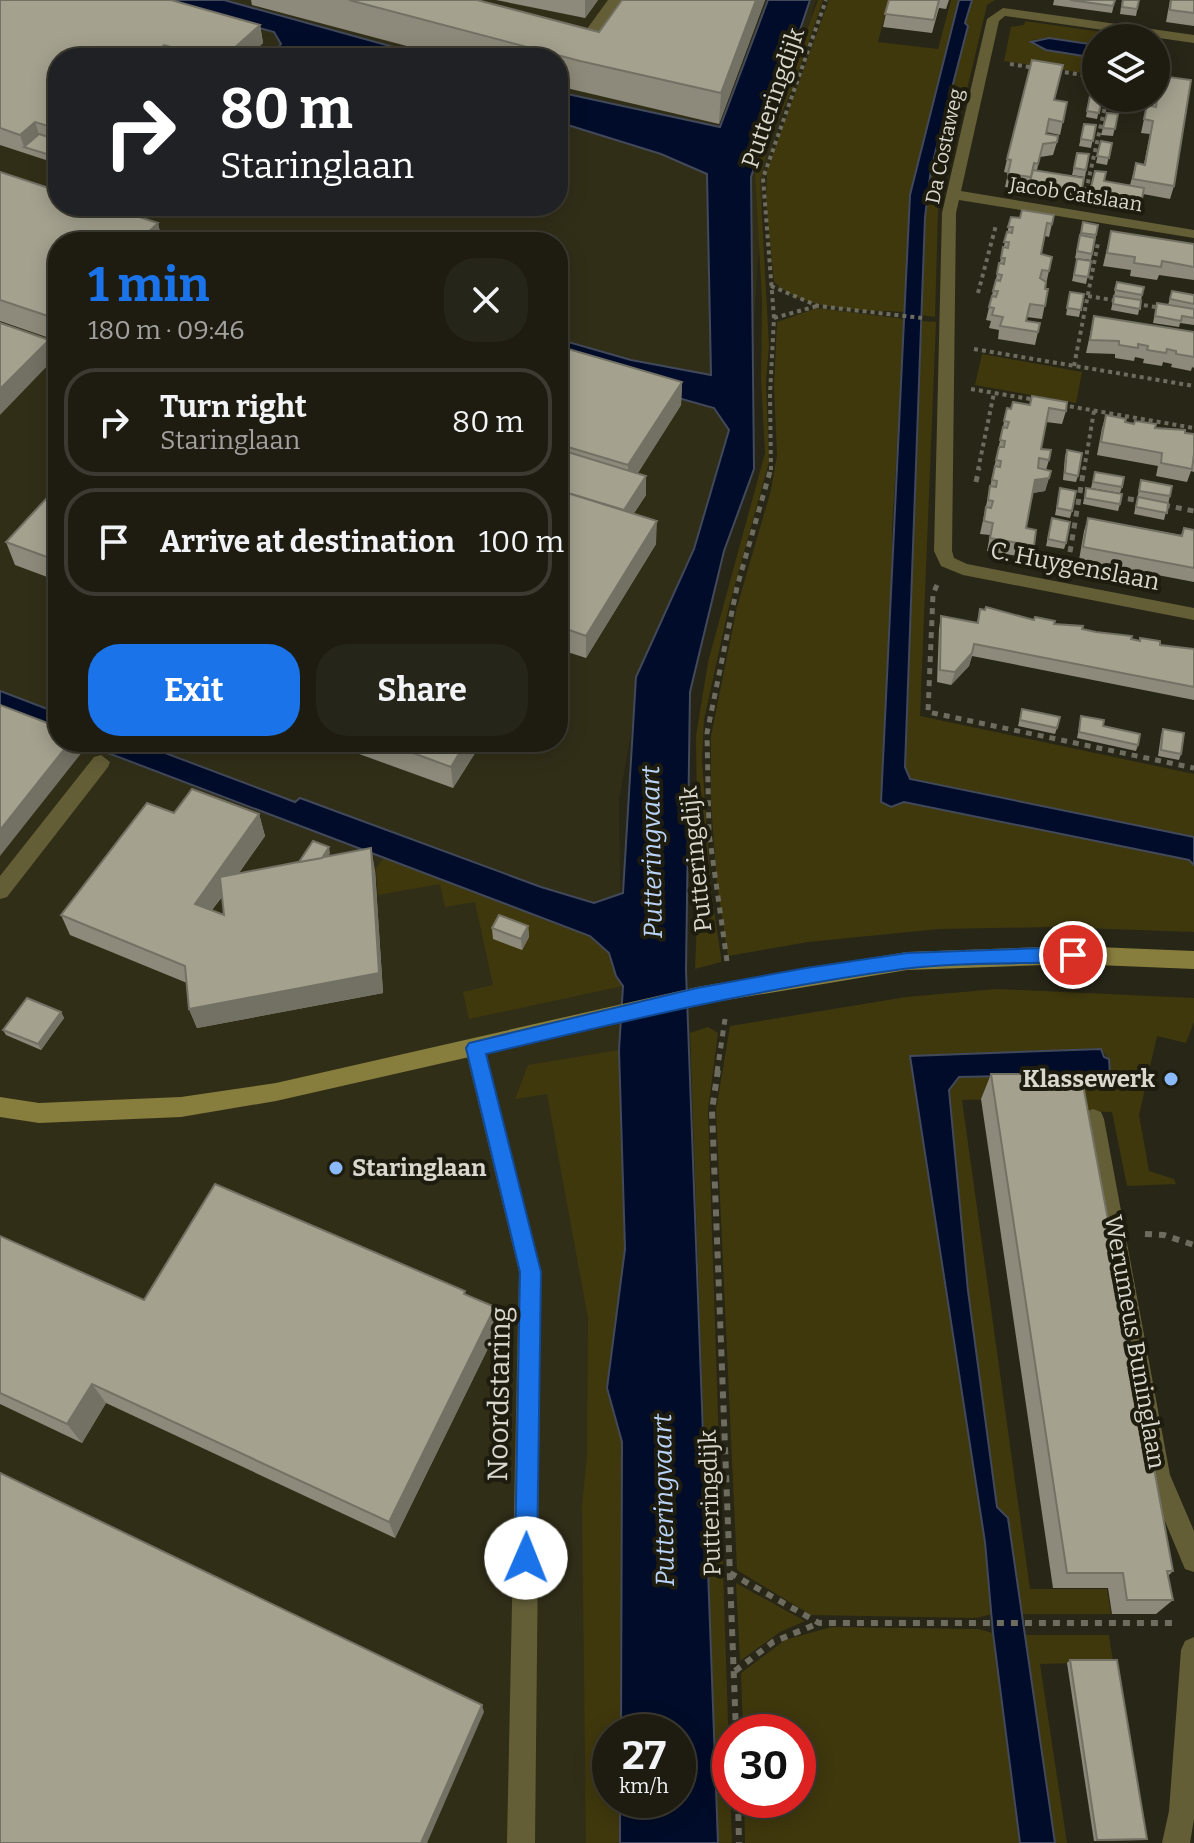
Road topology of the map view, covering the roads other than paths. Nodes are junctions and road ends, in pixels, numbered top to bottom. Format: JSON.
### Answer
{"nodes":[{"id":1,"x":615,"y":0,"type":"edge"},
{"id":2,"x":1004,"y":6,"type":"edge"},
{"id":3,"x":557,"y":31,"type":"edge"},
{"id":4,"x":1194,"y":39,"type":"edge"},
{"id":5,"x":952,"y":194,"type":"junction"},
{"id":6,"x":1194,"y":234,"type":"edge"},
{"id":7,"x":947,"y":562,"type":"joint"},
{"id":8,"x":1194,"y":614,"type":"edge"},
{"id":9,"x":101,"y":762,"type":"dead end"},
{"id":10,"x":0,"y":891,"type":"edge"},
{"id":11,"x":1194,"y":960,"type":"edge"},
{"id":12,"x":475,"y":1048,"type":"junction"},
{"id":13,"x":0,"y":1107,"type":"edge"},
{"id":14,"x":1093,"y":1119,"type":"edge"},
{"id":15,"x":1194,"y":1560,"type":"edge"},
{"id":16,"x":1194,"y":1650,"type":"edge"},
{"id":17,"x":521,"y":1843,"type":"edge"},
{"id":18,"x":1176,"y":1843,"type":"edge"}],
"edges":[{"from":1,"to":3,"type":"street"},
{"from":2,"to":4,"type":"street"},
{"from":2,"to":5,"type":"street","name":"Da Costaweg"},
{"from":5,"to":6,"type":"street","name":"Jacob Catslaan"},
{"from":5,"to":7,"type":"street","name":"Da Costaweg"},
{"from":7,"to":8,"type":"street","name":"C. Huygenslaan"},
{"from":9,"to":10,"type":"street"},
{"from":11,"to":12,"type":"street"},
{"from":12,"to":13,"type":"street"},
{"from":12,"to":17,"type":"street","name":"Noordstaring"},
{"from":14,"to":15,"type":"street","name":"Werumeus Buninglaan"},
{"from":16,"to":18,"type":"street"}]}
